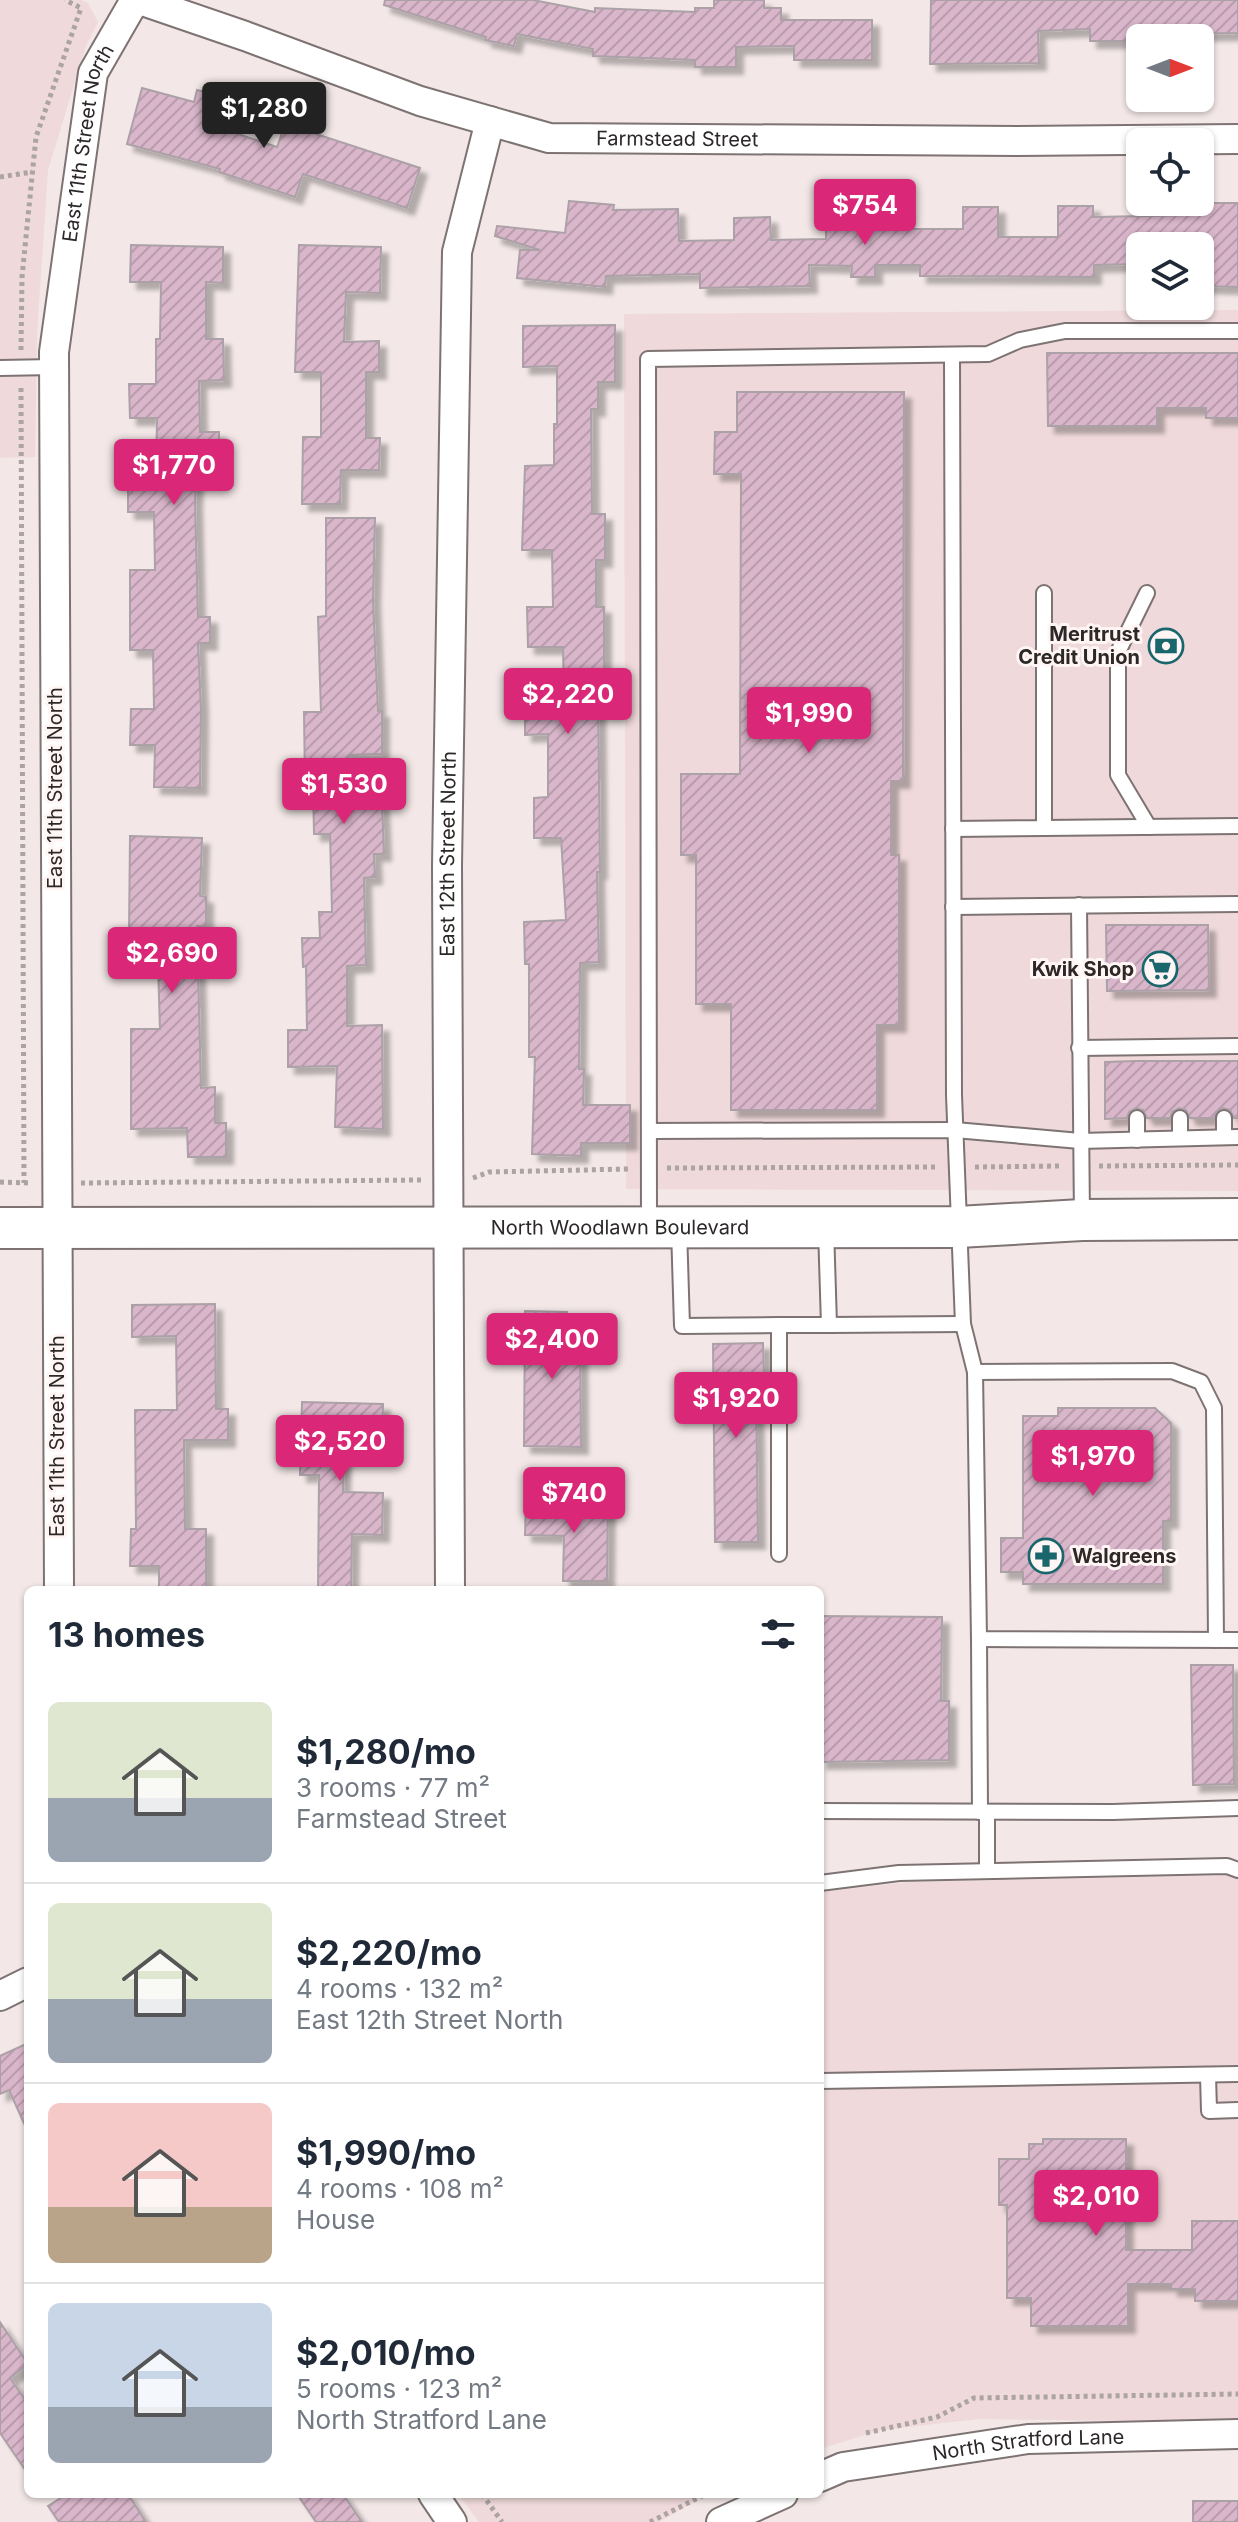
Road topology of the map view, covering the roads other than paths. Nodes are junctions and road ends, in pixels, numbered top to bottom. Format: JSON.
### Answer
{"nodes":[{"id":1,"x":137,"y":0,"type":"edge"},
{"id":2,"x":490,"y":121,"type":"junction"},
{"id":3,"x":1238,"y":139,"type":"edge"},
{"id":4,"x":1238,"y":331,"type":"edge"},
{"id":5,"x":952,"y":355,"type":"junction"},
{"id":6,"x":54,"y":367,"type":"junction"},
{"id":7,"x":0,"y":368,"type":"edge"},
{"id":8,"x":1044,"y":593,"type":"dead end"},
{"id":9,"x":1147,"y":593,"type":"dead end"},
{"id":10,"x":1238,"y":826,"type":"edge"},
{"id":11,"x":1149,"y":827,"type":"junction"},
{"id":12,"x":1044,"y":828,"type":"junction"},
{"id":13,"x":953,"y":829,"type":"junction"},
{"id":14,"x":1238,"y":904,"type":"edge"},
{"id":15,"x":1079,"y":905,"type":"junction"},
{"id":16,"x":953,"y":907,"type":"junction"},
{"id":17,"x":1238,"y":1046,"type":"edge"},
{"id":18,"x":1079,"y":1048,"type":"junction"},
{"id":19,"x":1137,"y":1118,"type":"dead end"},
{"id":20,"x":1180,"y":1118,"type":"dead end"},
{"id":21,"x":1224,"y":1118,"type":"dead end"},
{"id":22,"x":955,"y":1130,"type":"junction"},
{"id":23,"x":649,"y":1131,"type":"junction"},
{"id":24,"x":1231,"y":1137,"type":"edge"},
{"id":25,"x":1180,"y":1138,"type":"junction"},
{"id":26,"x":1137,"y":1140,"type":"junction"},
{"id":27,"x":1080,"y":1141,"type":"junction"},
{"id":28,"x":1238,"y":1219,"type":"edge"},
{"id":29,"x":1082,"y":1220,"type":"junction"},
{"id":30,"x":449,"y":1226,"type":"junction"},
{"id":31,"x":664,"y":1227,"type":"junction"},
{"id":32,"x":826,"y":1227,"type":"junction"},
{"id":33,"x":958,"y":1227,"type":"junction"},
{"id":34,"x":0,"y":1228,"type":"edge"},
{"id":35,"x":56,"y":1228,"type":"junction"},
{"id":36,"x":963,"y":1324,"type":"junction"},
{"id":37,"x":779,"y":1325,"type":"junction"},
{"id":38,"x":829,"y":1325,"type":"junction"},
{"id":39,"x":975,"y":1372,"type":"junction"},
{"id":40,"x":779,"y":1554,"type":"dead end"},
{"id":41,"x":59,"y":1586,"type":"edge"},
{"id":42,"x":450,"y":1586,"type":"edge"},
{"id":43,"x":979,"y":1639,"type":"junction"},
{"id":44,"x":1216,"y":1640,"type":"junction"},
{"id":45,"x":1238,"y":1640,"type":"edge"},
{"id":46,"x":1238,"y":1808,"type":"edge"},
{"id":47,"x":824,"y":1811,"type":"edge"},
{"id":48,"x":984,"y":1812,"type":"junction"},
{"id":49,"x":1238,"y":1870,"type":"edge"},
{"id":50,"x":987,"y":1871,"type":"junction"},
{"id":51,"x":824,"y":1882,"type":"edge"},
{"id":52,"x":24,"y":1984,"type":"edge"},
{"id":53,"x":0,"y":1996,"type":"edge"},
{"id":54,"x":1238,"y":2074,"type":"edge"},
{"id":55,"x":1208,"y":2075,"type":"junction"},
{"id":56,"x":824,"y":2081,"type":"edge"},
{"id":57,"x":1238,"y":2110,"type":"edge"},
{"id":58,"x":1238,"y":2434,"type":"edge"},
{"id":59,"x":824,"y":2475,"type":"edge"},
{"id":60,"x":436,"y":2498,"type":"edge"},
{"id":61,"x":774,"y":2498,"type":"edge"},
{"id":62,"x":452,"y":2522,"type":"edge"},
{"id":63,"x":721,"y":2522,"type":"edge"}],
"edges":[{"from":1,"to":2,"type":"street","name":"Farmstead Street"},
{"from":1,"to":6,"type":"street","name":"East 11th Street North"},
{"from":2,"to":3,"type":"street","name":"Farmstead Street"},
{"from":2,"to":30,"type":"street","name":"East 12th Street North"},
{"from":4,"to":5,"type":"lane"},
{"from":5,"to":13,"type":"lane"},
{"from":5,"to":23,"type":"lane"},
{"from":6,"to":7,"type":"lane"},
{"from":6,"to":35,"type":"street","name":"East 11th Street North"},
{"from":8,"to":12,"type":"lane"},
{"from":9,"to":11,"type":"lane"},
{"from":10,"to":11,"type":"lane"},
{"from":11,"to":12,"type":"lane"},
{"from":12,"to":13,"type":"lane"},
{"from":13,"to":16,"type":"lane"},
{"from":14,"to":15,"type":"lane"},
{"from":15,"to":16,"type":"lane"},
{"from":15,"to":18,"type":"lane"},
{"from":16,"to":22,"type":"lane"},
{"from":17,"to":18,"type":"lane"},
{"from":18,"to":27,"type":"lane"},
{"from":19,"to":26,"type":"lane"},
{"from":20,"to":25,"type":"lane"},
{"from":21,"to":24,"type":"lane"},
{"from":22,"to":23,"type":"lane"},
{"from":22,"to":27,"type":"lane"},
{"from":22,"to":33,"type":"lane"},
{"from":23,"to":31,"type":"lane"},
{"from":24,"to":25,"type":"lane"},
{"from":25,"to":26,"type":"lane"},
{"from":26,"to":27,"type":"lane"},
{"from":27,"to":29,"type":"lane"},
{"from":28,"to":29,"type":"main road","name":"North Woodlawn Boulevard"},
{"from":29,"to":33,"type":"main road","name":"North Woodlawn Boulevard"},
{"from":30,"to":31,"type":"main road","name":"North Woodlawn Boulevard"},
{"from":30,"to":35,"type":"main road","name":"North Woodlawn Boulevard"},
{"from":30,"to":42,"type":"street","name":"East 12th Street North"},
{"from":31,"to":32,"type":"main road","name":"North Woodlawn Boulevard"},
{"from":31,"to":37,"type":"lane"},
{"from":32,"to":33,"type":"main road","name":"North Woodlawn Boulevard"},
{"from":32,"to":38,"type":"lane"},
{"from":33,"to":36,"type":"lane"},
{"from":34,"to":35,"type":"main road","name":"North Woodlawn Boulevard"},
{"from":35,"to":41,"type":"street","name":"East 11th Street North"},
{"from":36,"to":38,"type":"lane"},
{"from":36,"to":39,"type":"lane"},
{"from":37,"to":38,"type":"lane"},
{"from":37,"to":40,"type":"lane"},
{"from":39,"to":43,"type":"lane"},
{"from":39,"to":44,"type":"lane"},
{"from":43,"to":44,"type":"lane"},
{"from":43,"to":48,"type":"lane"},
{"from":44,"to":45,"type":"lane"},
{"from":46,"to":48,"type":"lane"},
{"from":47,"to":48,"type":"lane"},
{"from":48,"to":50,"type":"lane"},
{"from":49,"to":50,"type":"lane"},
{"from":50,"to":51,"type":"lane"},
{"from":52,"to":53,"type":"street"},
{"from":54,"to":55,"type":"lane"},
{"from":55,"to":56,"type":"lane"},
{"from":55,"to":57,"type":"lane"},
{"from":58,"to":59,"type":"street","name":"North Stratford Lane"},
{"from":60,"to":62,"type":"street"},
{"from":61,"to":63,"type":"street"}]}
